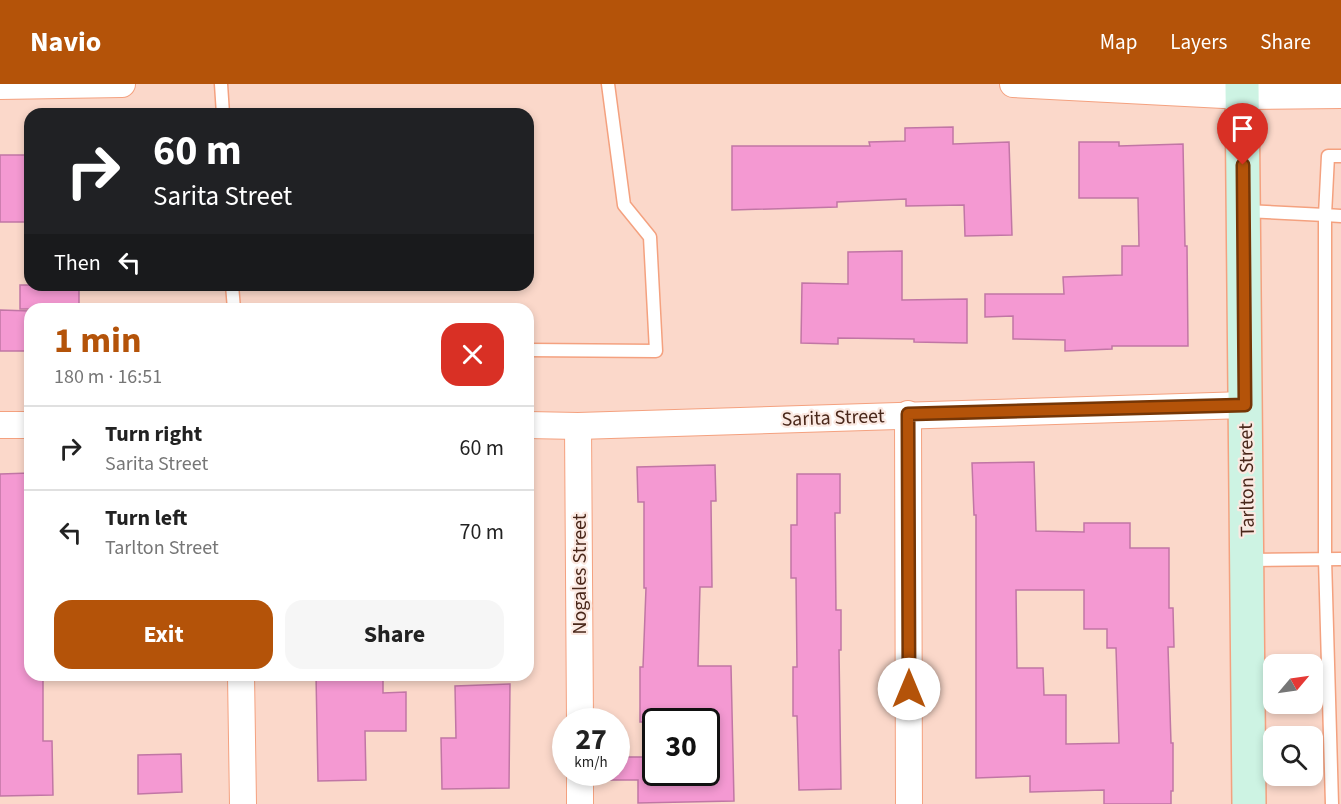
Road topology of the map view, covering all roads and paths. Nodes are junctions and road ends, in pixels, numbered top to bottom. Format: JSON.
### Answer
{"nodes":[{"id":1,"x":122,"y":84,"type":"edge"},
{"id":2,"x":221,"y":84,"type":"edge"},
{"id":3,"x":608,"y":84,"type":"edge"},
{"id":4,"x":1013,"y":84,"type":"edge"},
{"id":5,"x":0,"y":86,"type":"edge"},
{"id":6,"x":1243,"y":90,"type":"edge"},
{"id":7,"x":1341,"y":95,"type":"edge"},
{"id":8,"x":223,"y":108,"type":"edge"},
{"id":9,"x":1341,"y":156,"type":"edge"},
{"id":10,"x":1244,"y":211,"type":"junction"},
{"id":11,"x":1325,"y":215,"type":"junction"},
{"id":12,"x":1341,"y":216,"type":"edge"},
{"id":13,"x":534,"y":350,"type":"edge"},
{"id":14,"x":1245,"y":405,"type":"junction"},
{"id":15,"x":908,"y":414,"type":"junction"},
{"id":16,"x":0,"y":425,"type":"edge"},
{"id":17,"x":24,"y":425,"type":"edge"},
{"id":18,"x":534,"y":425,"type":"edge"},
{"id":19,"x":578,"y":426,"type":"junction"},
{"id":20,"x":1341,"y":559,"type":"edge"},
{"id":21,"x":1247,"y":560,"type":"junction"},
{"id":22,"x":1325,"y":560,"type":"junction"},
{"id":23,"x":241,"y":681,"type":"edge"},
{"id":24,"x":580,"y":708,"type":"edge"},
{"id":25,"x":580,"y":786,"type":"edge"},
{"id":26,"x":243,"y":804,"type":"edge"},
{"id":27,"x":580,"y":804,"type":"edge"},
{"id":28,"x":909,"y":804,"type":"edge"},
{"id":29,"x":1249,"y":804,"type":"edge"},
{"id":30,"x":1332,"y":804,"type":"edge"}],
"edges":[{"from":1,"to":5,"type":"street"},
{"from":2,"to":8,"type":"lane"},
{"from":3,"to":13,"type":"lane"},
{"from":4,"to":6,"type":"street"},
{"from":6,"to":7,"type":"street"},
{"from":6,"to":10,"type":"street","name":"Tarlton Street"},
{"from":9,"to":11,"type":"lane"},
{"from":10,"to":11,"type":"lane"},
{"from":10,"to":14,"type":"street","name":"Tarlton Street"},
{"from":11,"to":12,"type":"lane"},
{"from":11,"to":22,"type":"lane"},
{"from":14,"to":15,"type":"street","name":"Sarita Street"},
{"from":14,"to":21,"type":"street","name":"Tarlton Street"},
{"from":15,"to":19,"type":"street","name":"Sarita Street"},
{"from":15,"to":28,"type":"street"},
{"from":16,"to":17,"type":"street"},
{"from":18,"to":19,"type":"street","name":"Sarita Street"},
{"from":19,"to":24,"type":"street","name":"Nogales Street"},
{"from":20,"to":22,"type":"lane"},
{"from":21,"to":22,"type":"lane"},
{"from":21,"to":29,"type":"street","name":"Tarlton Street"},
{"from":22,"to":30,"type":"lane"},
{"from":23,"to":26,"type":"street"},
{"from":25,"to":27,"type":"street"}]}
